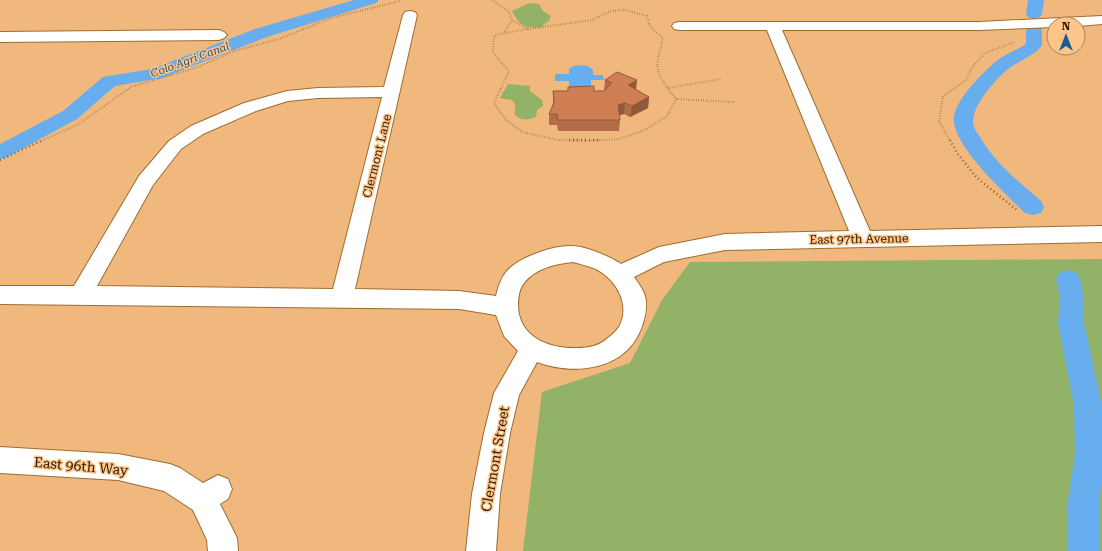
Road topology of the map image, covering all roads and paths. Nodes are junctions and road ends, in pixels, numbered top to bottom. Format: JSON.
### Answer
{"nodes":[{"id":1,"x":492,"y":0,"type":"edge"},
{"id":2,"x":407,"y":7,"type":"edge"},
{"id":3,"x":512,"y":20,"type":"junction"},
{"id":4,"x":1101,"y":21,"type":"edge"},
{"id":5,"x":1012,"y":24,"type":"junction"},
{"id":6,"x":679,"y":26,"type":"dead end"},
{"id":7,"x":774,"y":26,"type":"junction"},
{"id":8,"x":528,"y":29,"type":"junction"},
{"id":9,"x":504,"y":33,"type":"junction"},
{"id":10,"x":219,"y":35,"type":"dead end"},
{"id":11,"x":126,"y":36,"type":"junction"},
{"id":12,"x":0,"y":37,"type":"edge"},
{"id":13,"x":113,"y":53,"type":"dead end"},
{"id":14,"x":721,"y":79,"type":"dead end"},
{"id":15,"x":668,"y":88,"type":"junction"},
{"id":16,"x":392,"y":92,"type":"junction"},
{"id":17,"x":676,"y":99,"type":"junction"},
{"id":18,"x":735,"y":102,"type":"dead end"},
{"id":19,"x":0,"y":160,"type":"edge"},
{"id":20,"x":1018,"y":211,"type":"dead end"},
{"id":21,"x":1102,"y":234,"type":"edge"},
{"id":22,"x":863,"y":238,"type":"junction"},
{"id":23,"x":621,"y":274,"type":"junction"},
{"id":24,"x":0,"y":295,"type":"edge"},
{"id":25,"x":80,"y":295,"type":"junction"},
{"id":26,"x":342,"y":298,"type":"junction"},
{"id":27,"x":506,"y":307,"type":"junction"},
{"id":28,"x":532,"y":349,"type":"junction"},
{"id":29,"x":0,"y":460,"type":"edge"},
{"id":30,"x":223,"y":551,"type":"edge"},
{"id":31,"x":481,"y":551,"type":"edge"}],
"edges":[{"from":1,"to":3,"type":"path"},
{"from":2,"to":16,"type":"street","name":"Clermont Lane"},
{"from":2,"to":19,"type":"path"},
{"from":3,"to":8,"type":"path"},
{"from":3,"to":9,"type":"path"},
{"from":4,"to":5,"type":"street"},
{"from":5,"to":7,"type":"street"},
{"from":5,"to":20,"type":"path"},
{"from":6,"to":7,"type":"street"},
{"from":7,"to":22,"type":"street"},
{"from":8,"to":9,"type":"path"},
{"from":8,"to":15,"type":"path"},
{"from":9,"to":17,"type":"path"},
{"from":10,"to":11,"type":"street"},
{"from":11,"to":12,"type":"street"},
{"from":11,"to":13,"type":"street"},
{"from":14,"to":15,"type":"path"},
{"from":15,"to":17,"type":"path"},
{"from":16,"to":25,"type":"street"},
{"from":16,"to":26,"type":"street","name":"Clermont Lane"},
{"from":17,"to":18,"type":"path"},
{"from":21,"to":22,"type":"street","name":"East 97th Avenue"},
{"from":22,"to":23,"type":"street","name":"East 97th Avenue"},
{"from":23,"to":27,"type":"street"},
{"from":23,"to":28,"type":"street"},
{"from":24,"to":25,"type":"street"},
{"from":25,"to":26,"type":"street"},
{"from":26,"to":27,"type":"street"},
{"from":27,"to":28,"type":"street"},
{"from":28,"to":31,"type":"street","name":"Clermont Street"},
{"from":29,"to":30,"type":"street","name":"East 96th Way"}]}
